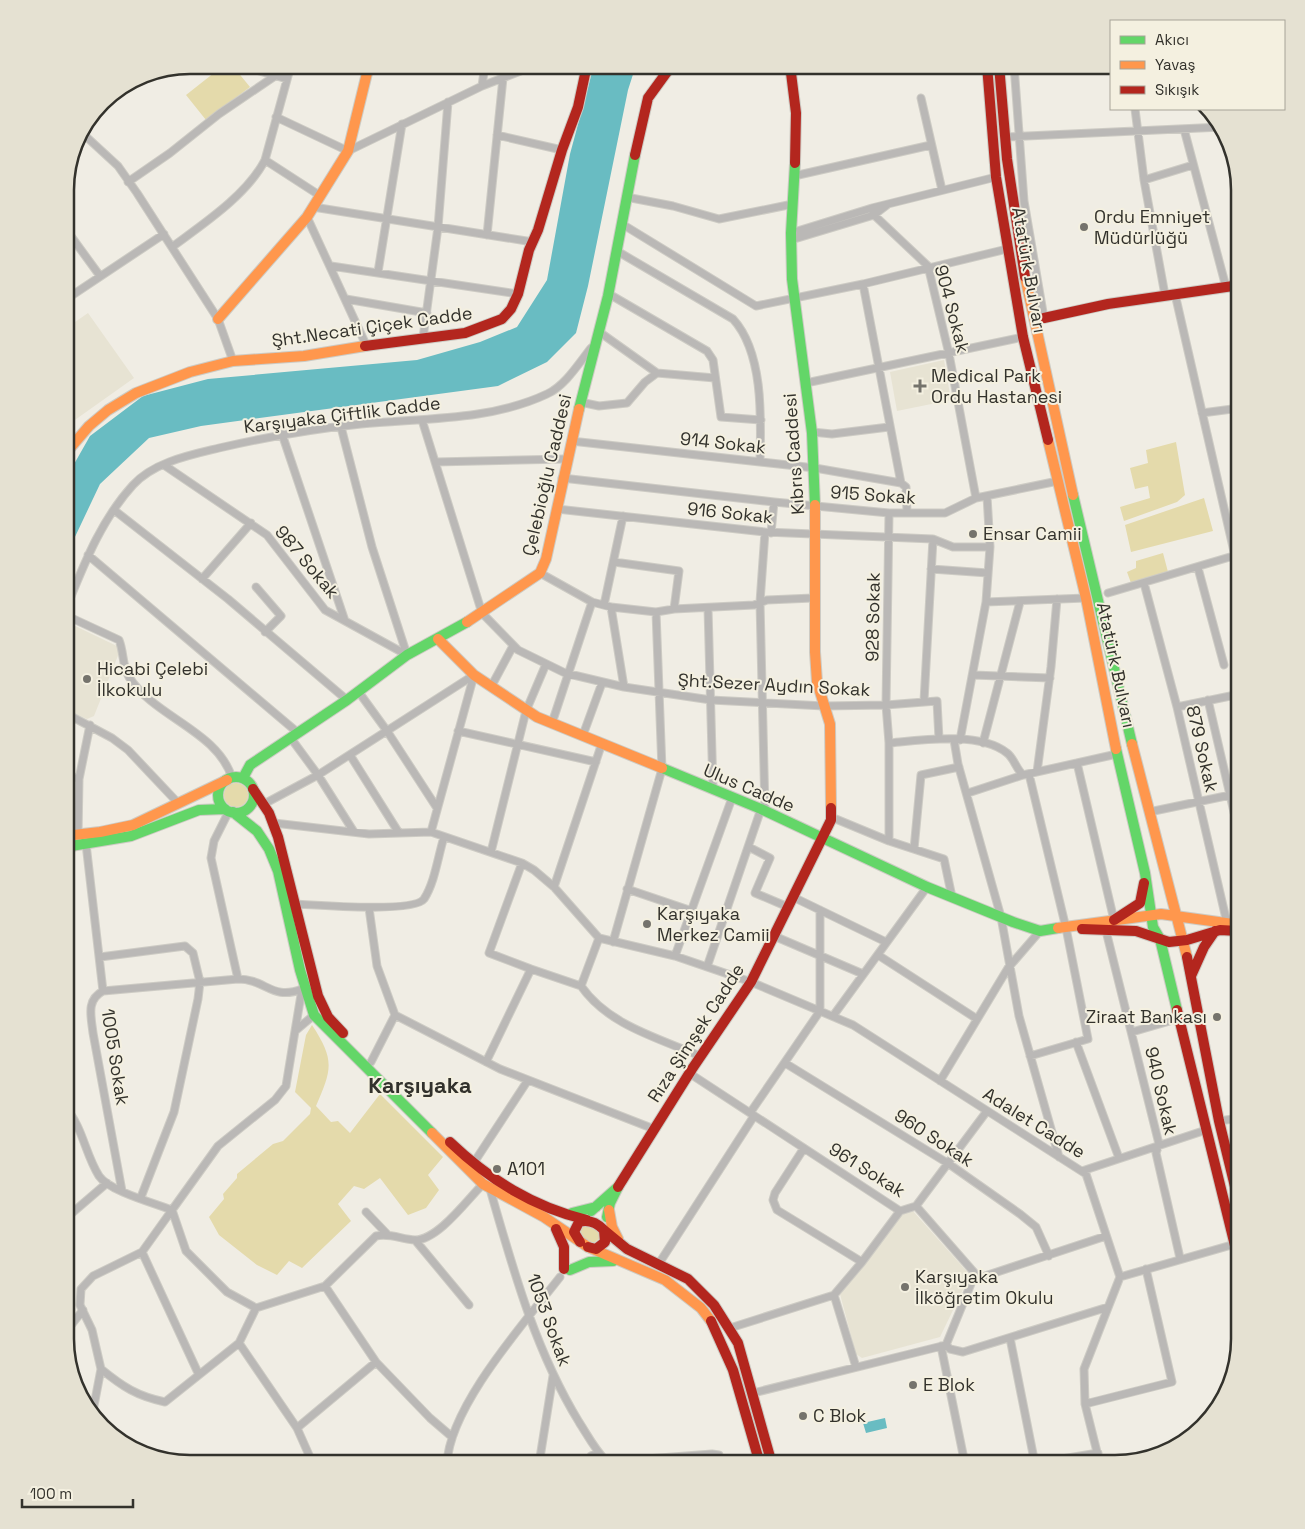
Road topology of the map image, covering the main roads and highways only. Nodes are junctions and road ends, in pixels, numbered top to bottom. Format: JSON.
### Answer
{"nodes":[{"id":1,"x":367,"y":74,"type":"edge"},
{"id":2,"x":585,"y":74,"type":"edge"},
{"id":3,"x":665,"y":74,"type":"edge"},
{"id":4,"x":792,"y":74,"type":"edge"},
{"id":5,"x":988,"y":74,"type":"edge"},
{"id":6,"x":1000,"y":74,"type":"edge"},
{"id":7,"x":1231,"y":286,"type":"edge"},
{"id":8,"x":1044,"y":318,"type":"road end"},
{"id":9,"x":218,"y":319,"type":"road end"},
{"id":10,"x":74,"y":444,"type":"edge"},
{"id":11,"x":438,"y":639,"type":"junction"},
{"id":12,"x":243,"y":778,"type":"junction"},
{"id":13,"x":230,"y":779,"type":"junction"},
{"id":14,"x":253,"y":789,"type":"junction"},
{"id":15,"x":229,"y":811,"type":"junction"},
{"id":16,"x":74,"y":836,"type":"edge"},
{"id":17,"x":821,"y":839,"type":"junction"},
{"id":18,"x":74,"y":845,"type":"edge"},
{"id":19,"x":1145,"y":873,"type":"junction"},
{"id":20,"x":1153,"y":916,"type":"junction"},
{"id":21,"x":1178,"y":917,"type":"junction"},
{"id":22,"x":1114,"y":920,"type":"junction"},
{"id":23,"x":1231,"y":924,"type":"edge"},
{"id":24,"x":1066,"y":928,"type":"junction"},
{"id":25,"x":1231,"y":929,"type":"edge"},
{"id":26,"x":1215,"y":931,"type":"junction"},
{"id":27,"x":1160,"y":939,"type":"junction"},
{"id":28,"x":1183,"y":940,"type":"junction"},
{"id":29,"x":1191,"y":976,"type":"junction"},
{"id":30,"x":1231,"y":1168,"type":"edge"},
{"id":31,"x":618,"y":1187,"type":"junction"},
{"id":32,"x":596,"y":1207,"type":"junction"},
{"id":33,"x":609,"y":1210,"type":"junction"},
{"id":34,"x":556,"y":1211,"type":"junction"},
{"id":35,"x":583,"y":1220,"type":"junction"},
{"id":36,"x":553,"y":1224,"type":"junction"},
{"id":37,"x":1231,"y":1228,"type":"edge"},
{"id":38,"x":606,"y":1234,"type":"junction"},
{"id":39,"x":585,"y":1243,"type":"junction"},
{"id":40,"x":624,"y":1247,"type":"junction"},
{"id":41,"x":623,"y":1263,"type":"junction"},
{"id":42,"x":758,"y":1455,"type":"edge"},
{"id":43,"x":770,"y":1455,"type":"edge"}],
"edges":[{"from":1,"to":9,"type":"main road"},
{"from":2,"to":10,"type":"main road","name":"Şht.Necati Çiçek Cadde"},
{"from":3,"to":11,"type":"main road","name":"Çelebioğlu Caddesi"},
{"from":4,"to":17,"type":"main road","name":"Kıbrıs Caddesi"},
{"from":5,"to":19,"type":"main road","name":"Atatürk Bulvarı"},
{"from":6,"to":21,"type":"main road","name":"Atatürk Bulvarı"},
{"from":7,"to":8,"type":"main road"},
{"from":11,"to":12,"type":"main road","name":"Çelebioğlu Caddesi"},
{"from":11,"to":17,"type":"main road","name":"Ulus Cadde"},
{"from":12,"to":13,"type":"main road"},
{"from":12,"to":14,"type":"main road"},
{"from":13,"to":15,"type":"main road"},
{"from":13,"to":16,"type":"main road"},
{"from":14,"to":15,"type":"main road"},
{"from":14,"to":34,"type":"main road"},
{"from":15,"to":18,"type":"main road"},
{"from":15,"to":36,"type":"main road"},
{"from":17,"to":24,"type":"main road","name":"Ulus Cadde"},
{"from":17,"to":31,"type":"main road","name":"Rıza Şimşek Cadde"},
{"from":19,"to":20,"type":"main road","name":"Atatürk Bulvarı"},
{"from":19,"to":22,"type":"main road"},
{"from":20,"to":21,"type":"main road","name":"Ulus Cadde"},
{"from":20,"to":22,"type":"main road","name":"Ulus Cadde"},
{"from":20,"to":27,"type":"main road","name":"Atatürk Bulvarı"},
{"from":21,"to":23,"type":"main road","name":"Ulus Cadde"},
{"from":21,"to":28,"type":"main road","name":"Atatürk Bulvarı"},
{"from":22,"to":24,"type":"main road","name":"Ulus Cadde"},
{"from":24,"to":27,"type":"main road","name":"Ulus Cadde"},
{"from":25,"to":26,"type":"main road","name":"Ulus Cadde"},
{"from":26,"to":28,"type":"main road","name":"Ulus Cadde"},
{"from":26,"to":29,"type":"main road"},
{"from":27,"to":28,"type":"main road","name":"Ulus Cadde"},
{"from":27,"to":37,"type":"main road","name":"Atatürk Bulvarı"},
{"from":28,"to":29,"type":"main road","name":"Atatürk Bulvarı"},
{"from":29,"to":30,"type":"main road","name":"Atatürk Bulvarı"},
{"from":31,"to":32,"type":"main road","name":"Rıza Şimşek Cadde"},
{"from":31,"to":33,"type":"main road","name":"Rıza Şimşek Cadde"},
{"from":32,"to":34,"type":"main road"},
{"from":32,"to":35,"type":"main road","name":"Rıza Şimşek Cadde"},
{"from":33,"to":38,"type":"main road","name":"Rıza Şimşek Cadde"},
{"from":33,"to":40,"type":"main road"},
{"from":34,"to":35,"type":"main road"},
{"from":35,"to":38,"type":"main road"},
{"from":35,"to":39,"type":"main road"},
{"from":36,"to":39,"type":"main road"},
{"from":36,"to":41,"type":"main road"},
{"from":38,"to":39,"type":"main road"},
{"from":38,"to":40,"type":"main road"},
{"from":39,"to":41,"type":"main road"},
{"from":40,"to":43,"type":"main road"},
{"from":41,"to":42,"type":"main road"}]}
